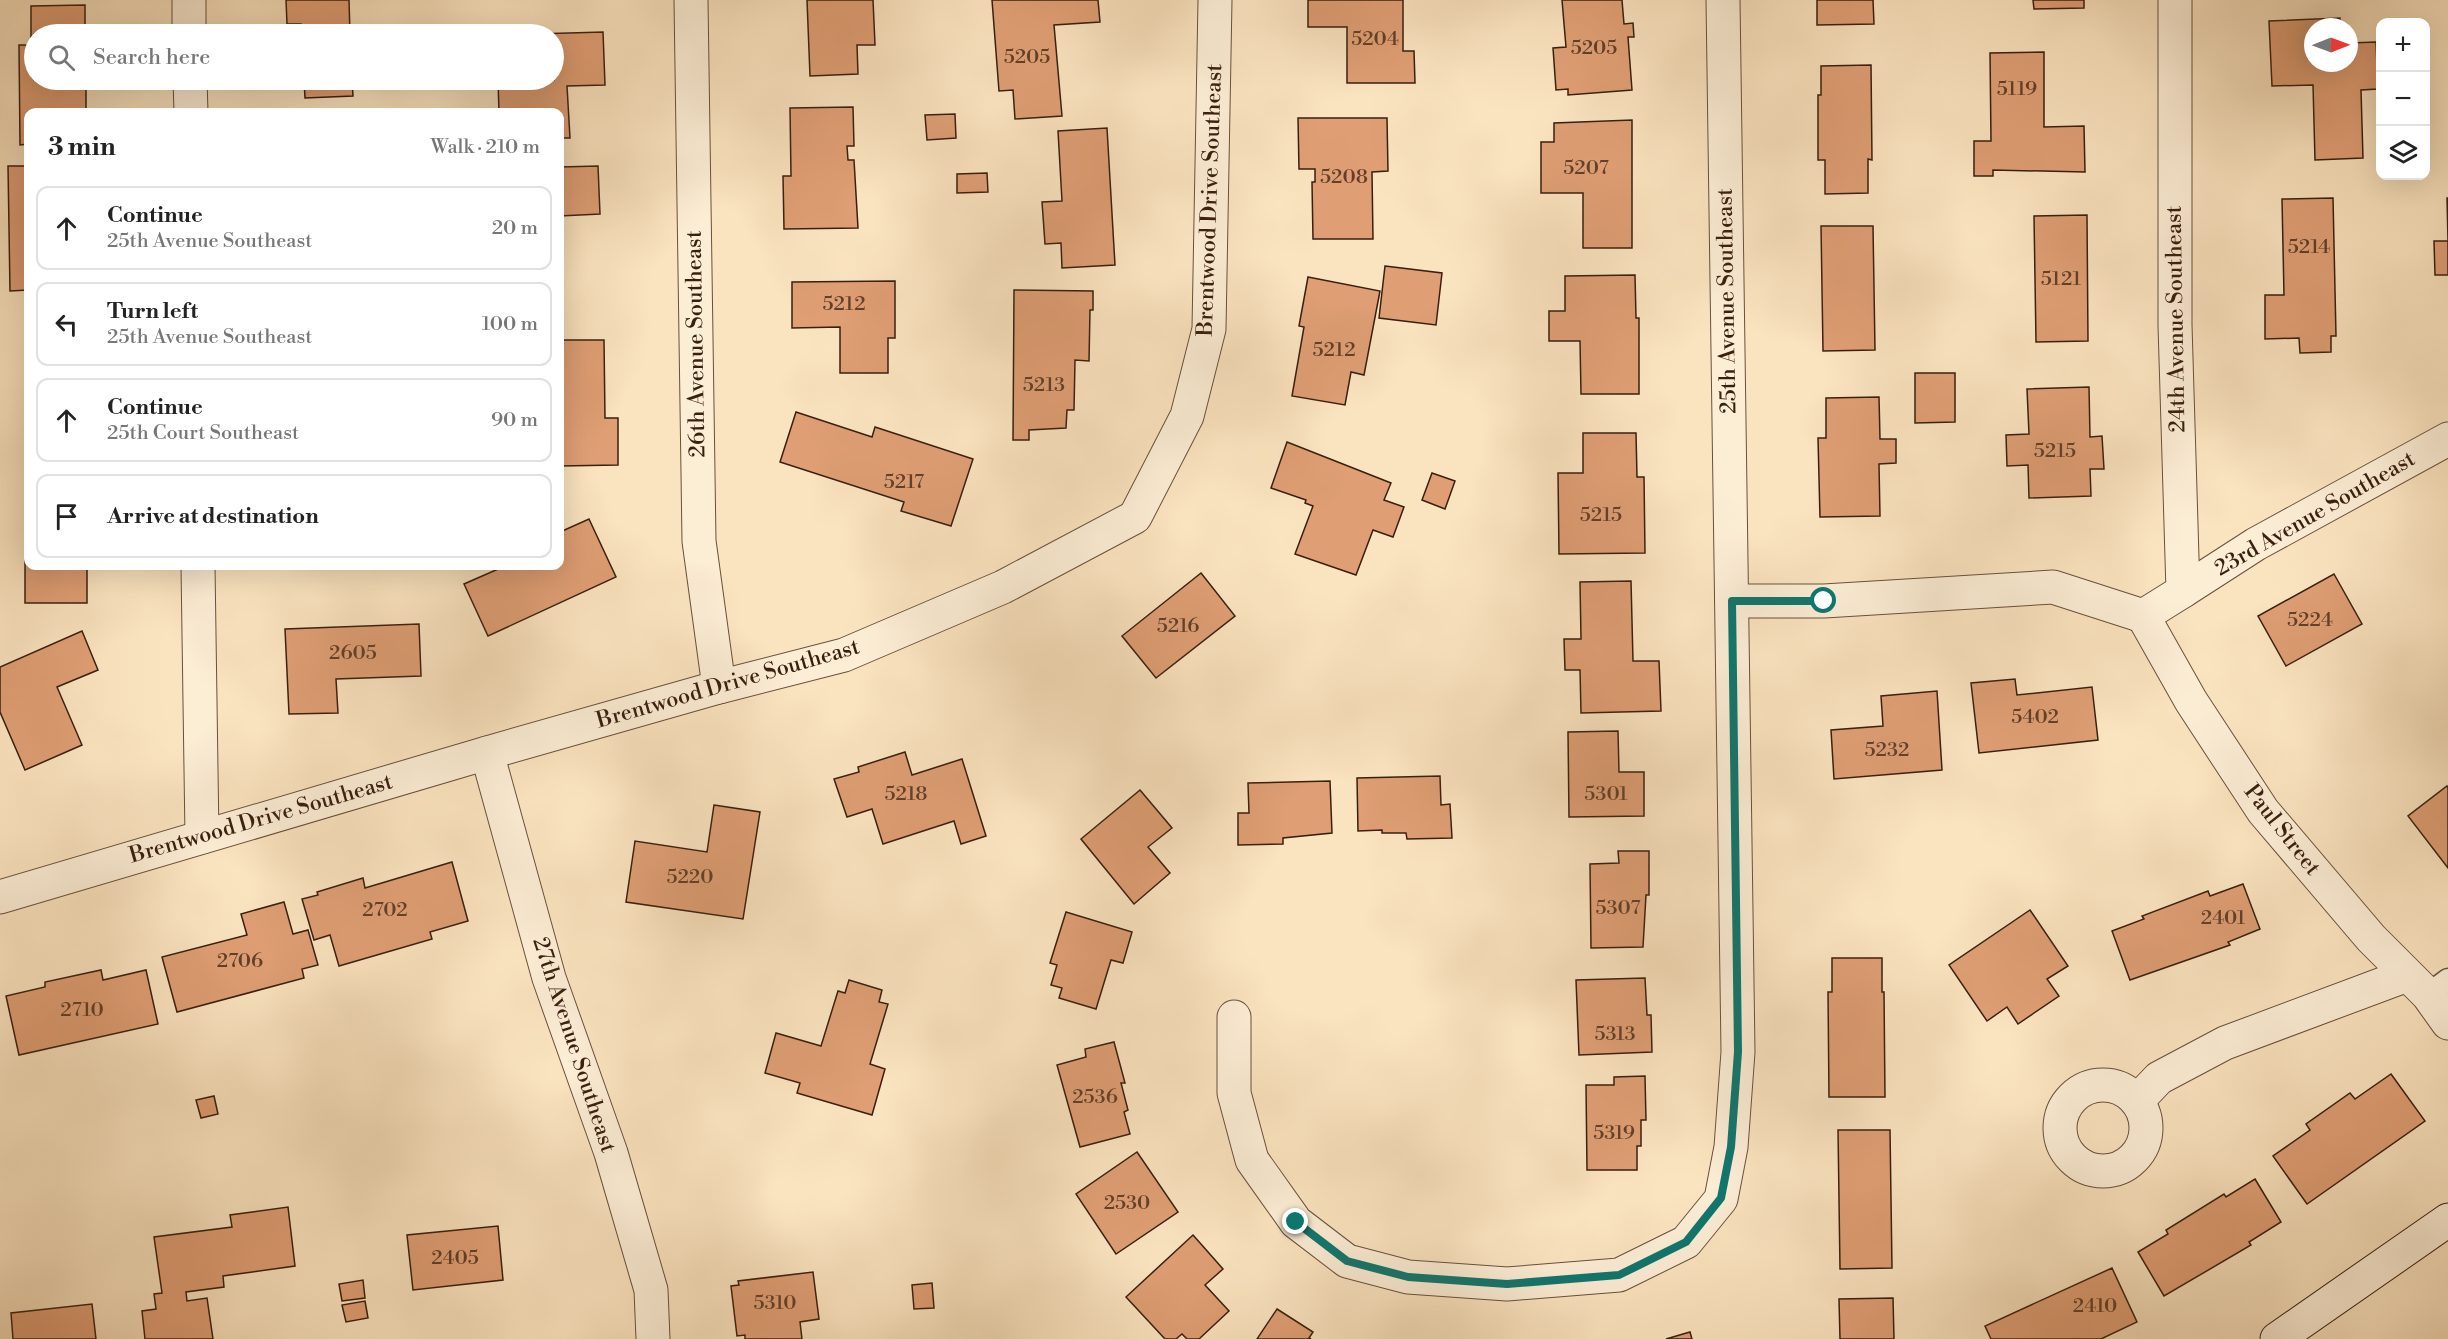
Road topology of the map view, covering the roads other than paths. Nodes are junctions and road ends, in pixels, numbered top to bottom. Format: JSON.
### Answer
{"nodes":[{"id":1,"x":189,"y":0,"type":"edge"},
{"id":2,"x":691,"y":0,"type":"edge"},
{"id":3,"x":1215,"y":0,"type":"edge"},
{"id":4,"x":1723,"y":0,"type":"edge"},
{"id":5,"x":2175,"y":0,"type":"edge"},
{"id":6,"x":189,"y":24,"type":"edge"},
{"id":7,"x":190,"y":90,"type":"edge"},
{"id":8,"x":191,"y":108,"type":"edge"},
{"id":9,"x":2448,"y":439,"type":"edge"},
{"id":10,"x":198,"y":570,"type":"edge"},
{"id":11,"x":2183,"y":591,"type":"junction"},
{"id":12,"x":1732,"y":601,"type":"junction"},
{"id":13,"x":2143,"y":616,"type":"junction"},
{"id":14,"x":719,"y":687,"type":"junction"},
{"id":15,"x":487,"y":753,"type":"junction"},
{"id":16,"x":202,"y":837,"type":"junction"},
{"id":17,"x":0,"y":897,"type":"edge"},
{"id":18,"x":2428,"y":983,"type":"edge"},
{"id":19,"x":1234,"y":1017,"type":"dead end"},
{"id":20,"x":2448,"y":1023,"type":"edge"},
{"id":21,"x":2137,"y":1101,"type":"dead end"},
{"id":22,"x":2448,"y":1220,"type":"edge"},
{"id":23,"x":653,"y":1339,"type":"edge"},
{"id":24,"x":2277,"y":1339,"type":"edge"}],
"edges":[{"from":1,"to":6,"type":"street"},
{"from":2,"to":14,"type":"street","name":"26th Avenue Southeast"},
{"from":3,"to":14,"type":"street","name":"Brentwood Drive Southeast"},
{"from":4,"to":12,"type":"street","name":"25th Avenue Southeast"},
{"from":5,"to":11,"type":"street","name":"24th Avenue Southeast"},
{"from":7,"to":8,"type":"street"},
{"from":9,"to":11,"type":"street","name":"23rd Avenue Southeast"},
{"from":10,"to":16,"type":"street"},
{"from":11,"to":13,"type":"street"},
{"from":12,"to":13,"type":"street"},
{"from":12,"to":19,"type":"street","name":"25th Avenue Southeast"},
{"from":13,"to":18,"type":"street","name":"Paul Street"},
{"from":14,"to":15,"type":"street","name":"Brentwood Drive Southeast"},
{"from":15,"to":16,"type":"street","name":"Brentwood Drive Southeast"},
{"from":15,"to":23,"type":"street","name":"27th Avenue Southeast"},
{"from":16,"to":17,"type":"street","name":"Brentwood Drive Southeast"},
{"from":18,"to":20,"type":"street","name":"Paul Street"},
{"from":18,"to":21,"type":"street"},
{"from":22,"to":24,"type":"street"}]}
